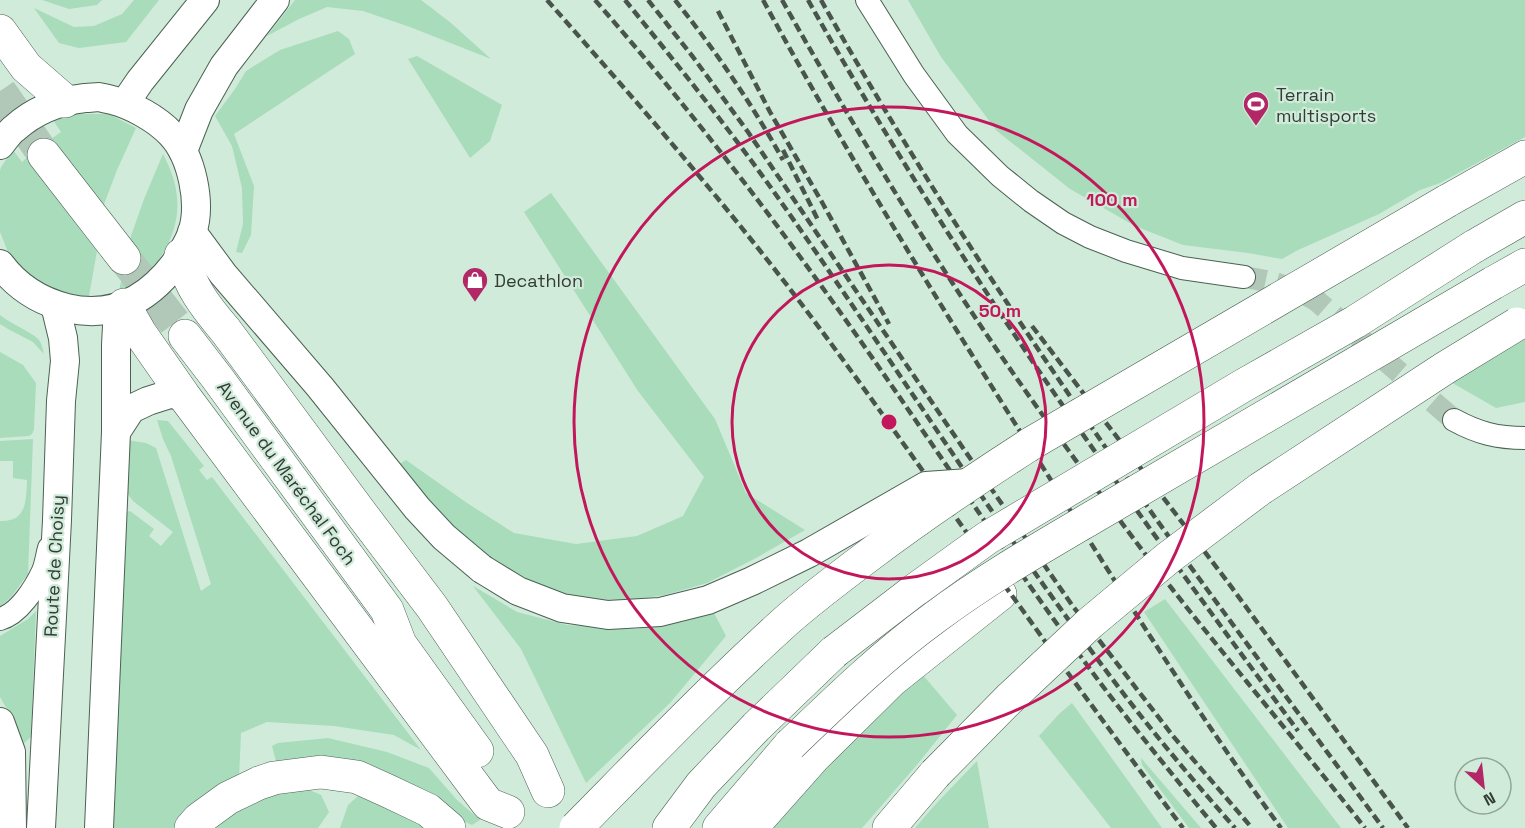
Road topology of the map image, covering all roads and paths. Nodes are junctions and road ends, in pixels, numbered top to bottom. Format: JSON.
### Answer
{"nodes":[{"id":1,"x":205,"y":0,"type":"edge"},
{"id":2,"x":275,"y":0,"type":"edge"},
{"id":3,"x":867,"y":0,"type":"edge"},
{"id":4,"x":0,"y":31,"type":"edge"},
{"id":5,"x":65,"y":101,"type":"junction"},
{"id":6,"x":125,"y":104,"type":"junction"},
{"id":7,"x":0,"y":145,"type":"edge"},
{"id":8,"x":183,"y":151,"type":"junction"},
{"id":9,"x":44,"y":155,"type":"tunnel mouth"},
{"id":10,"x":1525,"y":158,"type":"edge"},
{"id":11,"x":1525,"y":217,"type":"edge"},
{"id":12,"x":187,"y":244,"type":"junction"},
{"id":13,"x":124,"y":258,"type":"tunnel mouth"},
{"id":14,"x":0,"y":264,"type":"edge"},
{"id":15,"x":1525,"y":265,"type":"edge"},
{"id":16,"x":1244,"y":277,"type":"tunnel mouth"},
{"id":17,"x":55,"y":305,"type":"junction"},
{"id":18,"x":121,"y":306,"type":"junction"},
{"id":19,"x":1521,"y":322,"type":"edge"},
{"id":20,"x":185,"y":336,"type":"tunnel mouth"},
{"id":21,"x":184,"y":396,"type":"junction"},
{"id":22,"x":1454,"y":420,"type":"tunnel mouth"},
{"id":23,"x":116,"y":432,"type":"junction"},
{"id":24,"x":1525,"y":438,"type":"edge"},
{"id":25,"x":969,"y":483,"type":"junction"},
{"id":26,"x":57,"y":520,"type":"junction"},
{"id":27,"x":1041,"y":548,"type":"junction"},
{"id":28,"x":387,"y":610,"type":"junction"},
{"id":29,"x":0,"y":619,"type":"edge"},
{"id":30,"x":0,"y":722,"type":"edge"},
{"id":31,"x":548,"y":791,"type":"junction"},
{"id":32,"x":513,"y":820,"type":"edge"},
{"id":33,"x":12,"y":828,"type":"edge"},
{"id":34,"x":41,"y":828,"type":"edge"},
{"id":35,"x":99,"y":828,"type":"edge"},
{"id":36,"x":191,"y":828,"type":"edge"},
{"id":37,"x":449,"y":828,"type":"edge"},
{"id":38,"x":575,"y":828,"type":"edge"},
{"id":39,"x":669,"y":828,"type":"edge"},
{"id":40,"x":719,"y":828,"type":"edge"},
{"id":41,"x":751,"y":828,"type":"edge"},
{"id":42,"x":889,"y":828,"type":"edge"}],
"edges":[{"from":1,"to":6,"type":"main road"},
{"from":2,"to":8,"type":"main road"},
{"from":3,"to":16,"type":"street"},
{"from":4,"to":5,"type":"highway"},
{"from":5,"to":6,"type":"main road"},
{"from":5,"to":7,"type":"main road"},
{"from":6,"to":8,"type":"main road"},
{"from":8,"to":12,"type":"main road"},
{"from":9,"to":13,"type":"highway"},
{"from":10,"to":25,"type":"highway","bridge":true},
{"from":11,"to":39,"type":"highway","bridge":true},
{"from":12,"to":18,"type":"main road"},
{"from":12,"to":25,"type":"main road","bridge":true},
{"from":12,"to":31,"type":"highway"},
{"from":14,"to":17,"type":"main road"},
{"from":15,"to":27,"type":"highway","bridge":true},
{"from":17,"to":18,"type":"main road"},
{"from":17,"to":26,"type":"main road","name":"Route de Choisy"},
{"from":18,"to":21,"type":"highway"},
{"from":18,"to":23,"type":"main road"},
{"from":19,"to":42,"type":"highway","bridge":true},
{"from":20,"to":28,"type":"highway","name":"Avenue du Maréchal Foch"},
{"from":21,"to":23,"type":"main road"},
{"from":21,"to":32,"type":"highway"},
{"from":22,"to":24,"type":"street"},
{"from":23,"to":35,"type":"main road"},
{"from":25,"to":38,"type":"highway","bridge":true},
{"from":26,"to":29,"type":"street"},
{"from":26,"to":34,"type":"main road","name":"Route de Choisy"},
{"from":27,"to":40,"type":"highway","bridge":true},
{"from":27,"to":41,"type":"highway"},
{"from":28,"to":31,"type":"highway","name":"Avenue du Maréchal Foch"},
{"from":28,"to":32,"type":"highway","name":"Avenue du Maréchal Foch"},
{"from":30,"to":33,"type":"main road"},
{"from":31,"to":38,"type":"highway","name":"Avenue du Maréchal Foch"},
{"from":36,"to":37,"type":"highway"}]}
